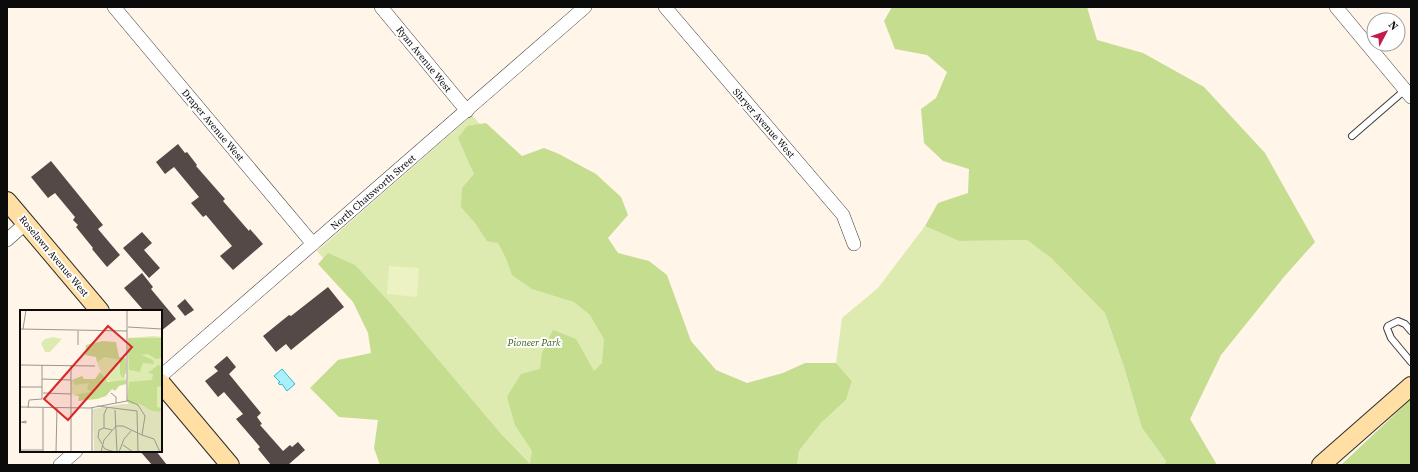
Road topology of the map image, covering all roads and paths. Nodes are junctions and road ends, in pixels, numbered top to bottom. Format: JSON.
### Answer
{"nodes":[{"id":1,"x":114,"y":7,"type":"edge"},
{"id":2,"x":382,"y":7,"type":"edge"},
{"id":3,"x":585,"y":7,"type":"edge"},
{"id":4,"x":665,"y":7,"type":"edge"},
{"id":5,"x":1336,"y":7,"type":"edge"},
{"id":6,"x":1408,"y":94,"type":"edge"},
{"id":7,"x":467,"y":111,"type":"junction"},
{"id":8,"x":1352,"y":136,"type":"dead end"},
{"id":9,"x":7,"y":201,"type":"edge"},
{"id":10,"x":26,"y":223,"type":"junction"},
{"id":11,"x":7,"y":240,"type":"edge"},
{"id":12,"x":312,"y":244,"type":"junction"},
{"id":13,"x":854,"y":244,"type":"dead end"},
{"id":14,"x":99,"y":310,"type":"edge"},
{"id":15,"x":1411,"y":331,"type":"edge"},
{"id":16,"x":1411,"y":362,"type":"edge"},
{"id":17,"x":162,"y":375,"type":"edge"},
{"id":18,"x":162,"y":384,"type":"edge"},
{"id":19,"x":1411,"y":386,"type":"edge"},
{"id":20,"x":75,"y":452,"type":"edge"},
{"id":21,"x":60,"y":465,"type":"edge"},
{"id":22,"x":230,"y":465,"type":"edge"},
{"id":23,"x":1321,"y":465,"type":"edge"}],
"edges":[{"from":1,"to":12,"type":"street","name":"Draper Avenue West"},
{"from":2,"to":7,"type":"street","name":"Ryan Avenue West"},
{"from":3,"to":7,"type":"street","name":"North Chatsworth Street"},
{"from":4,"to":13,"type":"street","name":"Shryer Avenue West"},
{"from":5,"to":6,"type":"street"},
{"from":6,"to":8,"type":"lane"},
{"from":7,"to":12,"type":"street","name":"North Chatsworth Street"},
{"from":9,"to":10,"type":"street","name":"Roselawn Avenue West"},
{"from":10,"to":11,"type":"street"},
{"from":10,"to":14,"type":"street","name":"Roselawn Avenue West"},
{"from":12,"to":17,"type":"street","name":"North Chatsworth Street"},
{"from":15,"to":16,"type":"lane"},
{"from":18,"to":22,"type":"street"},
{"from":19,"to":23,"type":"street"},
{"from":20,"to":21,"type":"street"}]}
